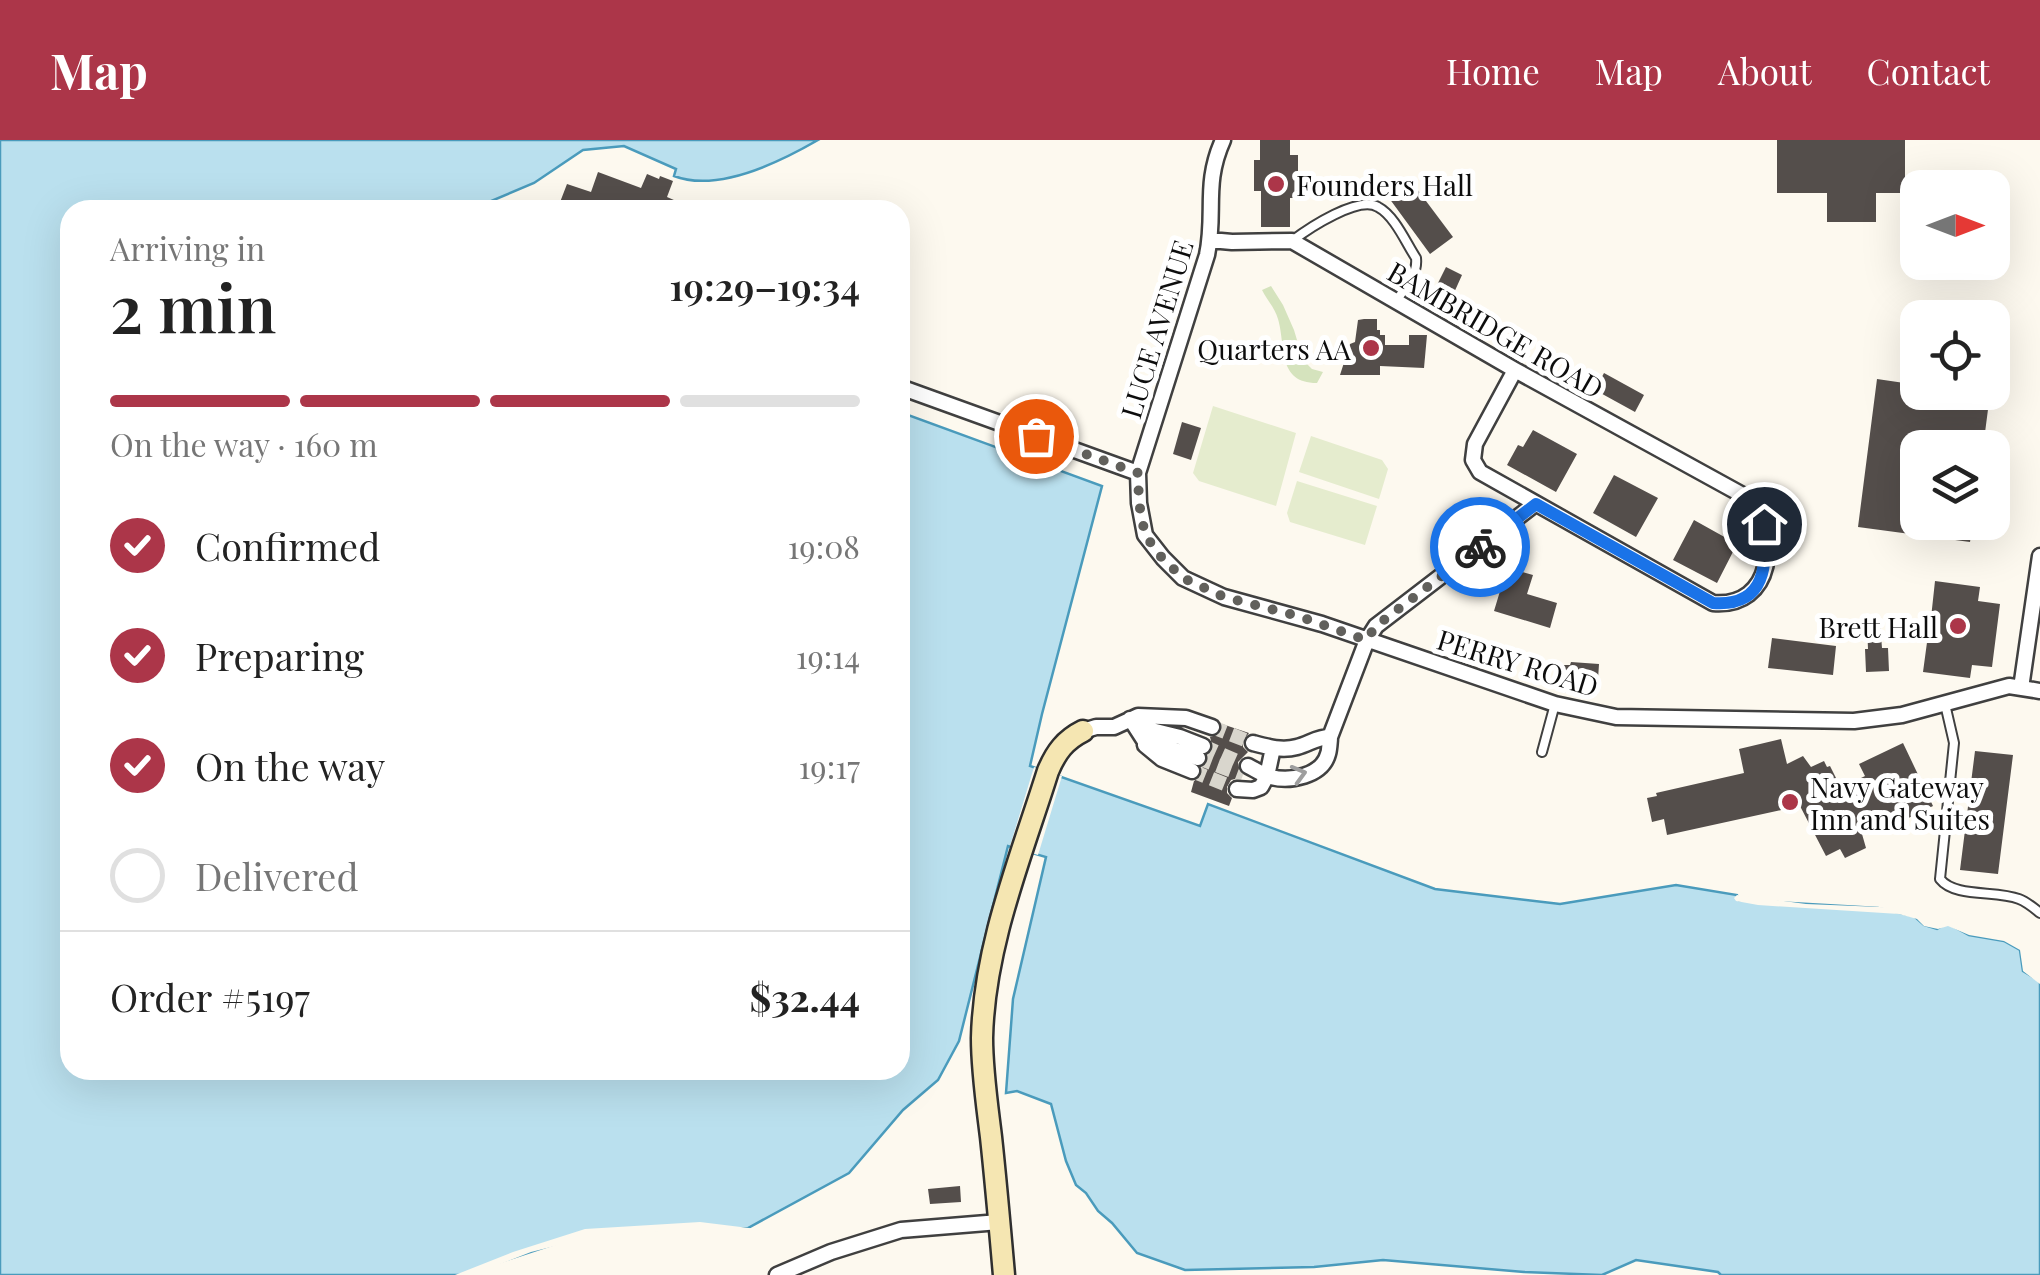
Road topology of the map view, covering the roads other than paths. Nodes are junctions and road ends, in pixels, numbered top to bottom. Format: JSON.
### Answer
{"nodes":[{"id":1,"x":1223,"y":140,"type":"edge"},
{"id":2,"x":1210,"y":240,"type":"junction"},
{"id":3,"x":1292,"y":241,"type":"junction"},
{"id":4,"x":1396,"y":301,"type":"junction"},
{"id":5,"x":1515,"y":370,"type":"junction"},
{"id":6,"x":910,"y":391,"type":"edge"},
{"id":7,"x":1138,"y":473,"type":"junction"},
{"id":8,"x":1536,"y":504,"type":"junction"},
{"id":9,"x":2040,"y":556,"type":"edge"},
{"id":10,"x":1366,"y":640,"type":"junction"},
{"id":11,"x":2021,"y":688,"type":"junction"},
{"id":12,"x":2040,"y":691,"type":"edge"},
{"id":13,"x":1556,"y":704,"type":"junction"},
{"id":14,"x":1945,"y":704,"type":"junction"},
{"id":15,"x":1136,"y":728,"type":"junction"},
{"id":16,"x":1084,"y":731,"type":"joint"},
{"id":17,"x":1330,"y":737,"type":"junction"},
{"id":18,"x":1253,"y":744,"type":"tunnel mouth"},
{"id":19,"x":1272,"y":748,"type":"junction"},
{"id":20,"x":1542,"y":752,"type":"dead end"},
{"id":21,"x":1196,"y":754,"type":"junction"},
{"id":22,"x":1267,"y":776,"type":"junction"},
{"id":23,"x":2040,"y":913,"type":"edge"},
{"id":24,"x":999,"y":1222,"type":"junction"},
{"id":25,"x":777,"y":1275,"type":"edge"},
{"id":26,"x":1004,"y":1275,"type":"edge"}],
"edges":[{"from":1,"to":2,"type":"street","name":"LUCE AVENUE"},
{"from":2,"to":3,"type":"street"},
{"from":2,"to":7,"type":"street","name":"LUCE AVENUE"},
{"from":3,"to":4,"type":"street","name":"BAMBRIDGE ROAD"},
{"from":3,"to":4,"type":"lane"},
{"from":4,"to":5,"type":"street","name":"BAMBRIDGE ROAD"},
{"from":5,"to":8,"type":"street"},
{"from":5,"to":8,"type":"street","name":"BAMBRIDGE ROAD"},
{"from":6,"to":7,"type":"street"},
{"from":7,"to":10,"type":"street","name":"PERRY ROAD"},
{"from":8,"to":10,"type":"street"},
{"from":9,"to":11,"type":"street"},
{"from":10,"to":13,"type":"street","name":"PERRY ROAD"},
{"from":10,"to":17,"type":"street"},
{"from":11,"to":12,"type":"street","name":"PERRY ROAD"},
{"from":11,"to":14,"type":"street","name":"PERRY ROAD"},
{"from":13,"to":14,"type":"street","name":"PERRY ROAD"},
{"from":13,"to":20,"type":"lane"},
{"from":14,"to":23,"type":"lane"},
{"from":15,"to":16,"type":"street"},
{"from":15,"to":21,"type":"street"},
{"from":15,"to":21,"type":"street"},
{"from":15,"to":21,"type":"street"},
{"from":16,"to":24,"type":"street"},
{"from":17,"to":19,"type":"street"},
{"from":22,"to":17,"type":"street","one_way":true},
{"from":18,"to":19,"type":"street"},
{"from":19,"to":22,"type":"street"},
{"from":22,"to":22,"type":"street"},
{"from":24,"to":25,"type":"street"},
{"from":24,"to":26,"type":"street"}]}
